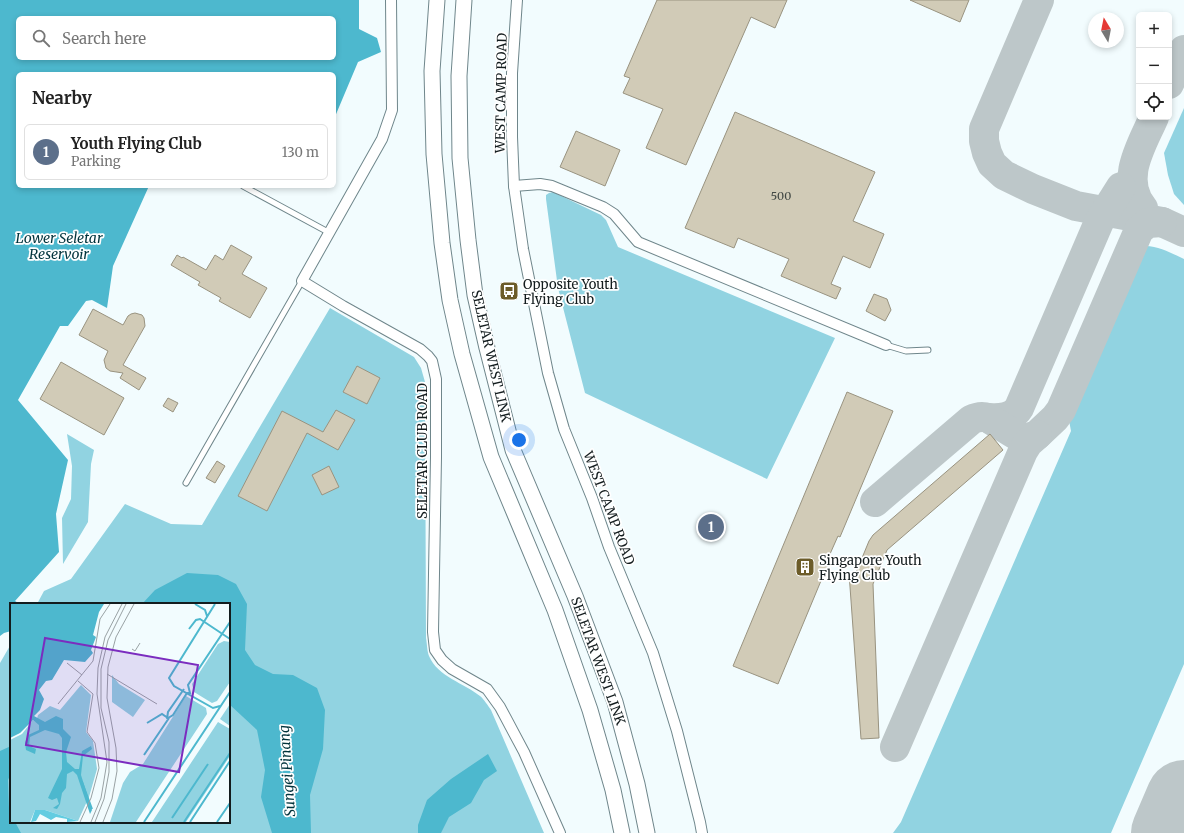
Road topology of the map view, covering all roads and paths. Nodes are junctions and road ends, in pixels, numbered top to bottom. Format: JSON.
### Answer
{"nodes":[{"id":1,"x":391,"y":0,"type":"edge"},
{"id":2,"x":437,"y":0,"type":"edge"},
{"id":3,"x":464,"y":0,"type":"edge"},
{"id":4,"x":518,"y":0,"type":"edge"},
{"id":5,"x":514,"y":186,"type":"junction"},
{"id":6,"x":247,"y":188,"type":"edge"},
{"id":7,"x":328,"y":232,"type":"junction"},
{"id":8,"x":302,"y":281,"type":"junction"},
{"id":9,"x":886,"y":345,"type":"joint"},
{"id":10,"x":928,"y":350,"type":"dead end"},
{"id":11,"x":186,"y":483,"type":"dead end"},
{"id":12,"x":546,"y":528,"type":"junction"},
{"id":13,"x":555,"y":610,"type":"junction"},
{"id":14,"x":560,"y":833,"type":"edge"},
{"id":15,"x":622,"y":833,"type":"edge"},
{"id":16,"x":647,"y":833,"type":"edge"},
{"id":17,"x":702,"y":833,"type":"edge"}],
"edges":[{"from":1,"to":7,"type":"street"},
{"from":2,"to":13,"type":"main road","name":"SELETAR WEST LINK"},
{"from":3,"to":12,"type":"main road","name":"SELETAR WEST LINK"},
{"from":4,"to":5,"type":"street","name":"WEST CAMP ROAD"},
{"from":5,"to":9,"type":"street"},
{"from":5,"to":17,"type":"street","name":"WEST CAMP ROAD"},
{"from":6,"to":7,"type":"lane"},
{"from":7,"to":8,"type":"street"},
{"from":8,"to":11,"type":"lane"},
{"from":8,"to":14,"type":"street","name":"SELETAR CLUB ROAD"},
{"from":9,"to":10,"type":"lane"},
{"from":12,"to":13,"type":"main road"},
{"from":12,"to":16,"type":"main road","name":"SELETAR WEST LINK"},
{"from":13,"to":15,"type":"main road","name":"SELETAR WEST LINK"}]}
